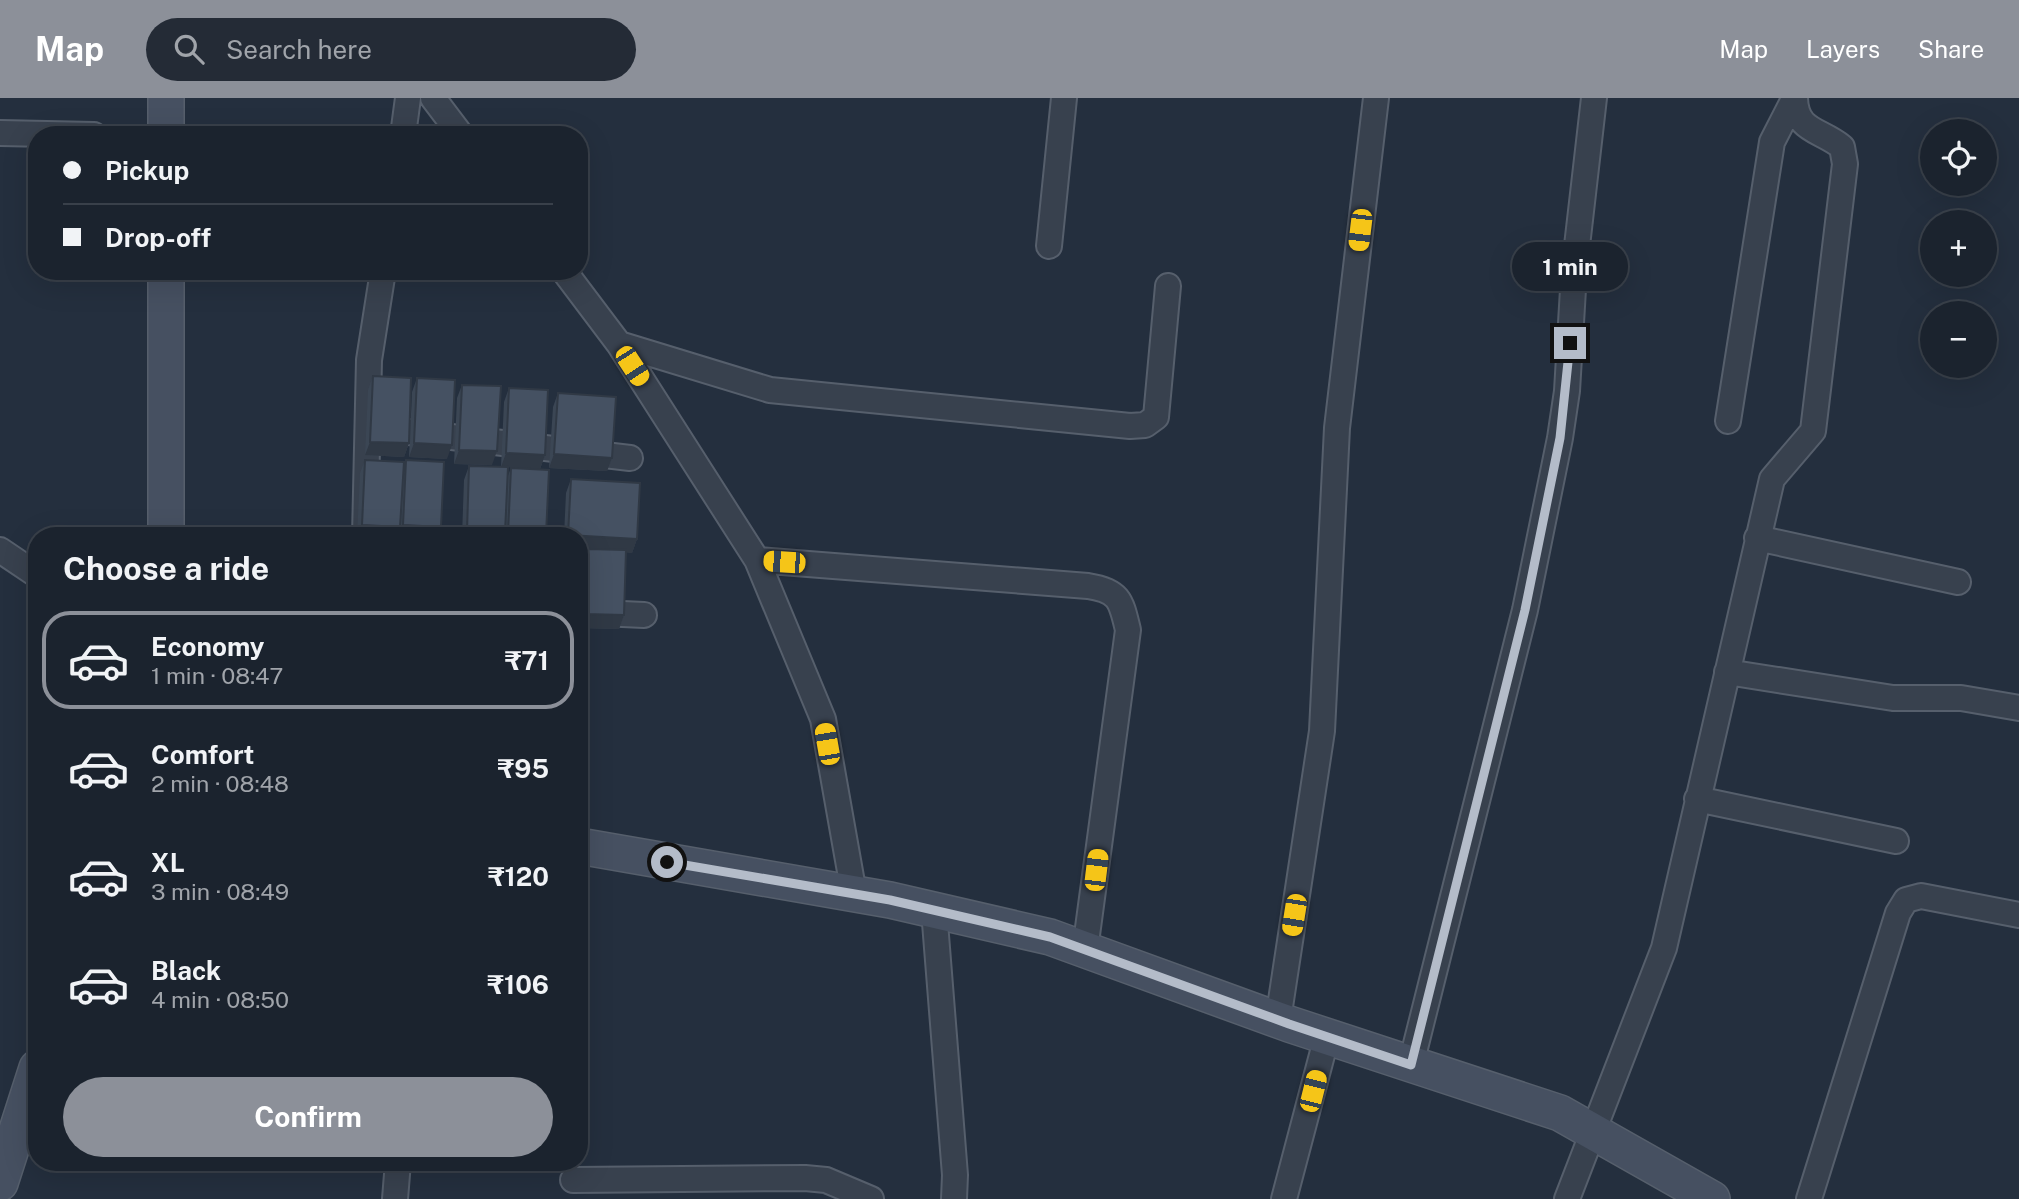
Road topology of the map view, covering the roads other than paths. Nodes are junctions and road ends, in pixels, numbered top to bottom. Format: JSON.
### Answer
{"nodes":[{"id":1,"x":166,"y":98,"type":"edge"},
{"id":2,"x":408,"y":98,"type":"edge"},
{"id":3,"x":433,"y":98,"type":"edge"},
{"id":4,"x":1064,"y":98,"type":"edge"},
{"id":5,"x":1376,"y":98,"type":"edge"},
{"id":6,"x":1594,"y":98,"type":"edge"},
{"id":7,"x":1795,"y":98,"type":"edge"},
{"id":8,"x":166,"y":126,"type":"edge"},
{"id":9,"x":403,"y":126,"type":"edge"},
{"id":10,"x":454,"y":126,"type":"edge"},
{"id":11,"x":0,"y":133,"type":"edge"},
{"id":12,"x":28,"y":134,"type":"edge"},
{"id":13,"x":1049,"y":246,"type":"dead end"},
{"id":14,"x":166,"y":280,"type":"edge"},
{"id":15,"x":382,"y":280,"type":"edge"},
{"id":16,"x":571,"y":280,"type":"edge"},
{"id":17,"x":1168,"y":286,"type":"dead end"},
{"id":18,"x":619,"y":344,"type":"junction"},
{"id":19,"x":1728,"y":421,"type":"dead end"},
{"id":20,"x":368,"y":427,"type":"junction"},
{"id":21,"x":630,"y":458,"type":"dead end"},
{"id":22,"x":166,"y":527,"type":"edge"},
{"id":23,"x":365,"y":527,"type":"edge"},
{"id":24,"x":1757,"y":538,"type":"junction"},
{"id":25,"x":0,"y":550,"type":"edge"},
{"id":26,"x":757,"y":560,"type":"junction"},
{"id":27,"x":28,"y":569,"type":"edge"},
{"id":28,"x":1958,"y":582,"type":"dead end"},
{"id":29,"x":588,"y":612,"type":"edge"},
{"id":30,"x":644,"y":615,"type":"dead end"},
{"id":31,"x":1727,"y":672,"type":"junction"},
{"id":32,"x":2019,"y":708,"type":"edge"},
{"id":33,"x":1697,"y":799,"type":"junction"},
{"id":34,"x":1896,"y":841,"type":"dead end"},
{"id":35,"x":588,"y":848,"type":"edge"},
{"id":36,"x":854,"y":894,"type":"junction"},
{"id":37,"x":934,"y":910,"type":"junction"},
{"id":38,"x":2019,"y":915,"type":"edge"},
{"id":39,"x":1085,"y":950,"type":"junction"},
{"id":40,"x":1278,"y":1020,"type":"junction"},
{"id":41,"x":1327,"y":1036,"type":"junction"},
{"id":42,"x":1411,"y":1065,"type":"junction"},
{"id":43,"x":28,"y":1096,"type":"edge"},
{"id":44,"x":1593,"y":1132,"type":"junction"},
{"id":45,"x":397,"y":1171,"type":"edge"},
{"id":46,"x":573,"y":1180,"type":"dead end"},
{"id":47,"x":0,"y":1183,"type":"edge"},
{"id":48,"x":395,"y":1199,"type":"edge"},
{"id":49,"x":871,"y":1199,"type":"edge"},
{"id":50,"x":954,"y":1199,"type":"edge"},
{"id":51,"x":1284,"y":1199,"type":"edge"},
{"id":52,"x":1567,"y":1199,"type":"edge"},
{"id":53,"x":1712,"y":1199,"type":"edge"},
{"id":54,"x":1809,"y":1199,"type":"edge"}],
"edges":[{"from":1,"to":8,"type":"street"},
{"from":2,"to":9,"type":"street"},
{"from":3,"to":10,"type":"street"},
{"from":4,"to":13,"type":"street"},
{"from":5,"to":40,"type":"street"},
{"from":6,"to":42,"type":"street"},
{"from":7,"to":19,"type":"street"},
{"from":7,"to":24,"type":"street"},
{"from":11,"to":12,"type":"street"},
{"from":14,"to":22,"type":"street"},
{"from":15,"to":20,"type":"street"},
{"from":16,"to":18,"type":"street"},
{"from":17,"to":18,"type":"street"},
{"from":18,"to":26,"type":"street"},
{"from":20,"to":21,"type":"street"},
{"from":20,"to":23,"type":"street"},
{"from":24,"to":28,"type":"street"},
{"from":24,"to":31,"type":"street"},
{"from":25,"to":27,"type":"street"},
{"from":26,"to":36,"type":"street"},
{"from":26,"to":39,"type":"street"},
{"from":29,"to":30,"type":"street"},
{"from":31,"to":32,"type":"street"},
{"from":31,"to":33,"type":"street"},
{"from":33,"to":34,"type":"street"},
{"from":33,"to":44,"type":"street"},
{"from":35,"to":36,"type":"street"},
{"from":36,"to":37,"type":"street"},
{"from":37,"to":39,"type":"street"},
{"from":37,"to":50,"type":"street"},
{"from":38,"to":54,"type":"street"},
{"from":39,"to":40,"type":"street"},
{"from":40,"to":41,"type":"street"},
{"from":41,"to":42,"type":"street"},
{"from":41,"to":51,"type":"street"},
{"from":42,"to":44,"type":"street"},
{"from":43,"to":47,"type":"street"},
{"from":44,"to":52,"type":"street"},
{"from":44,"to":53,"type":"street"},
{"from":45,"to":48,"type":"street"},
{"from":46,"to":49,"type":"street"}]}
